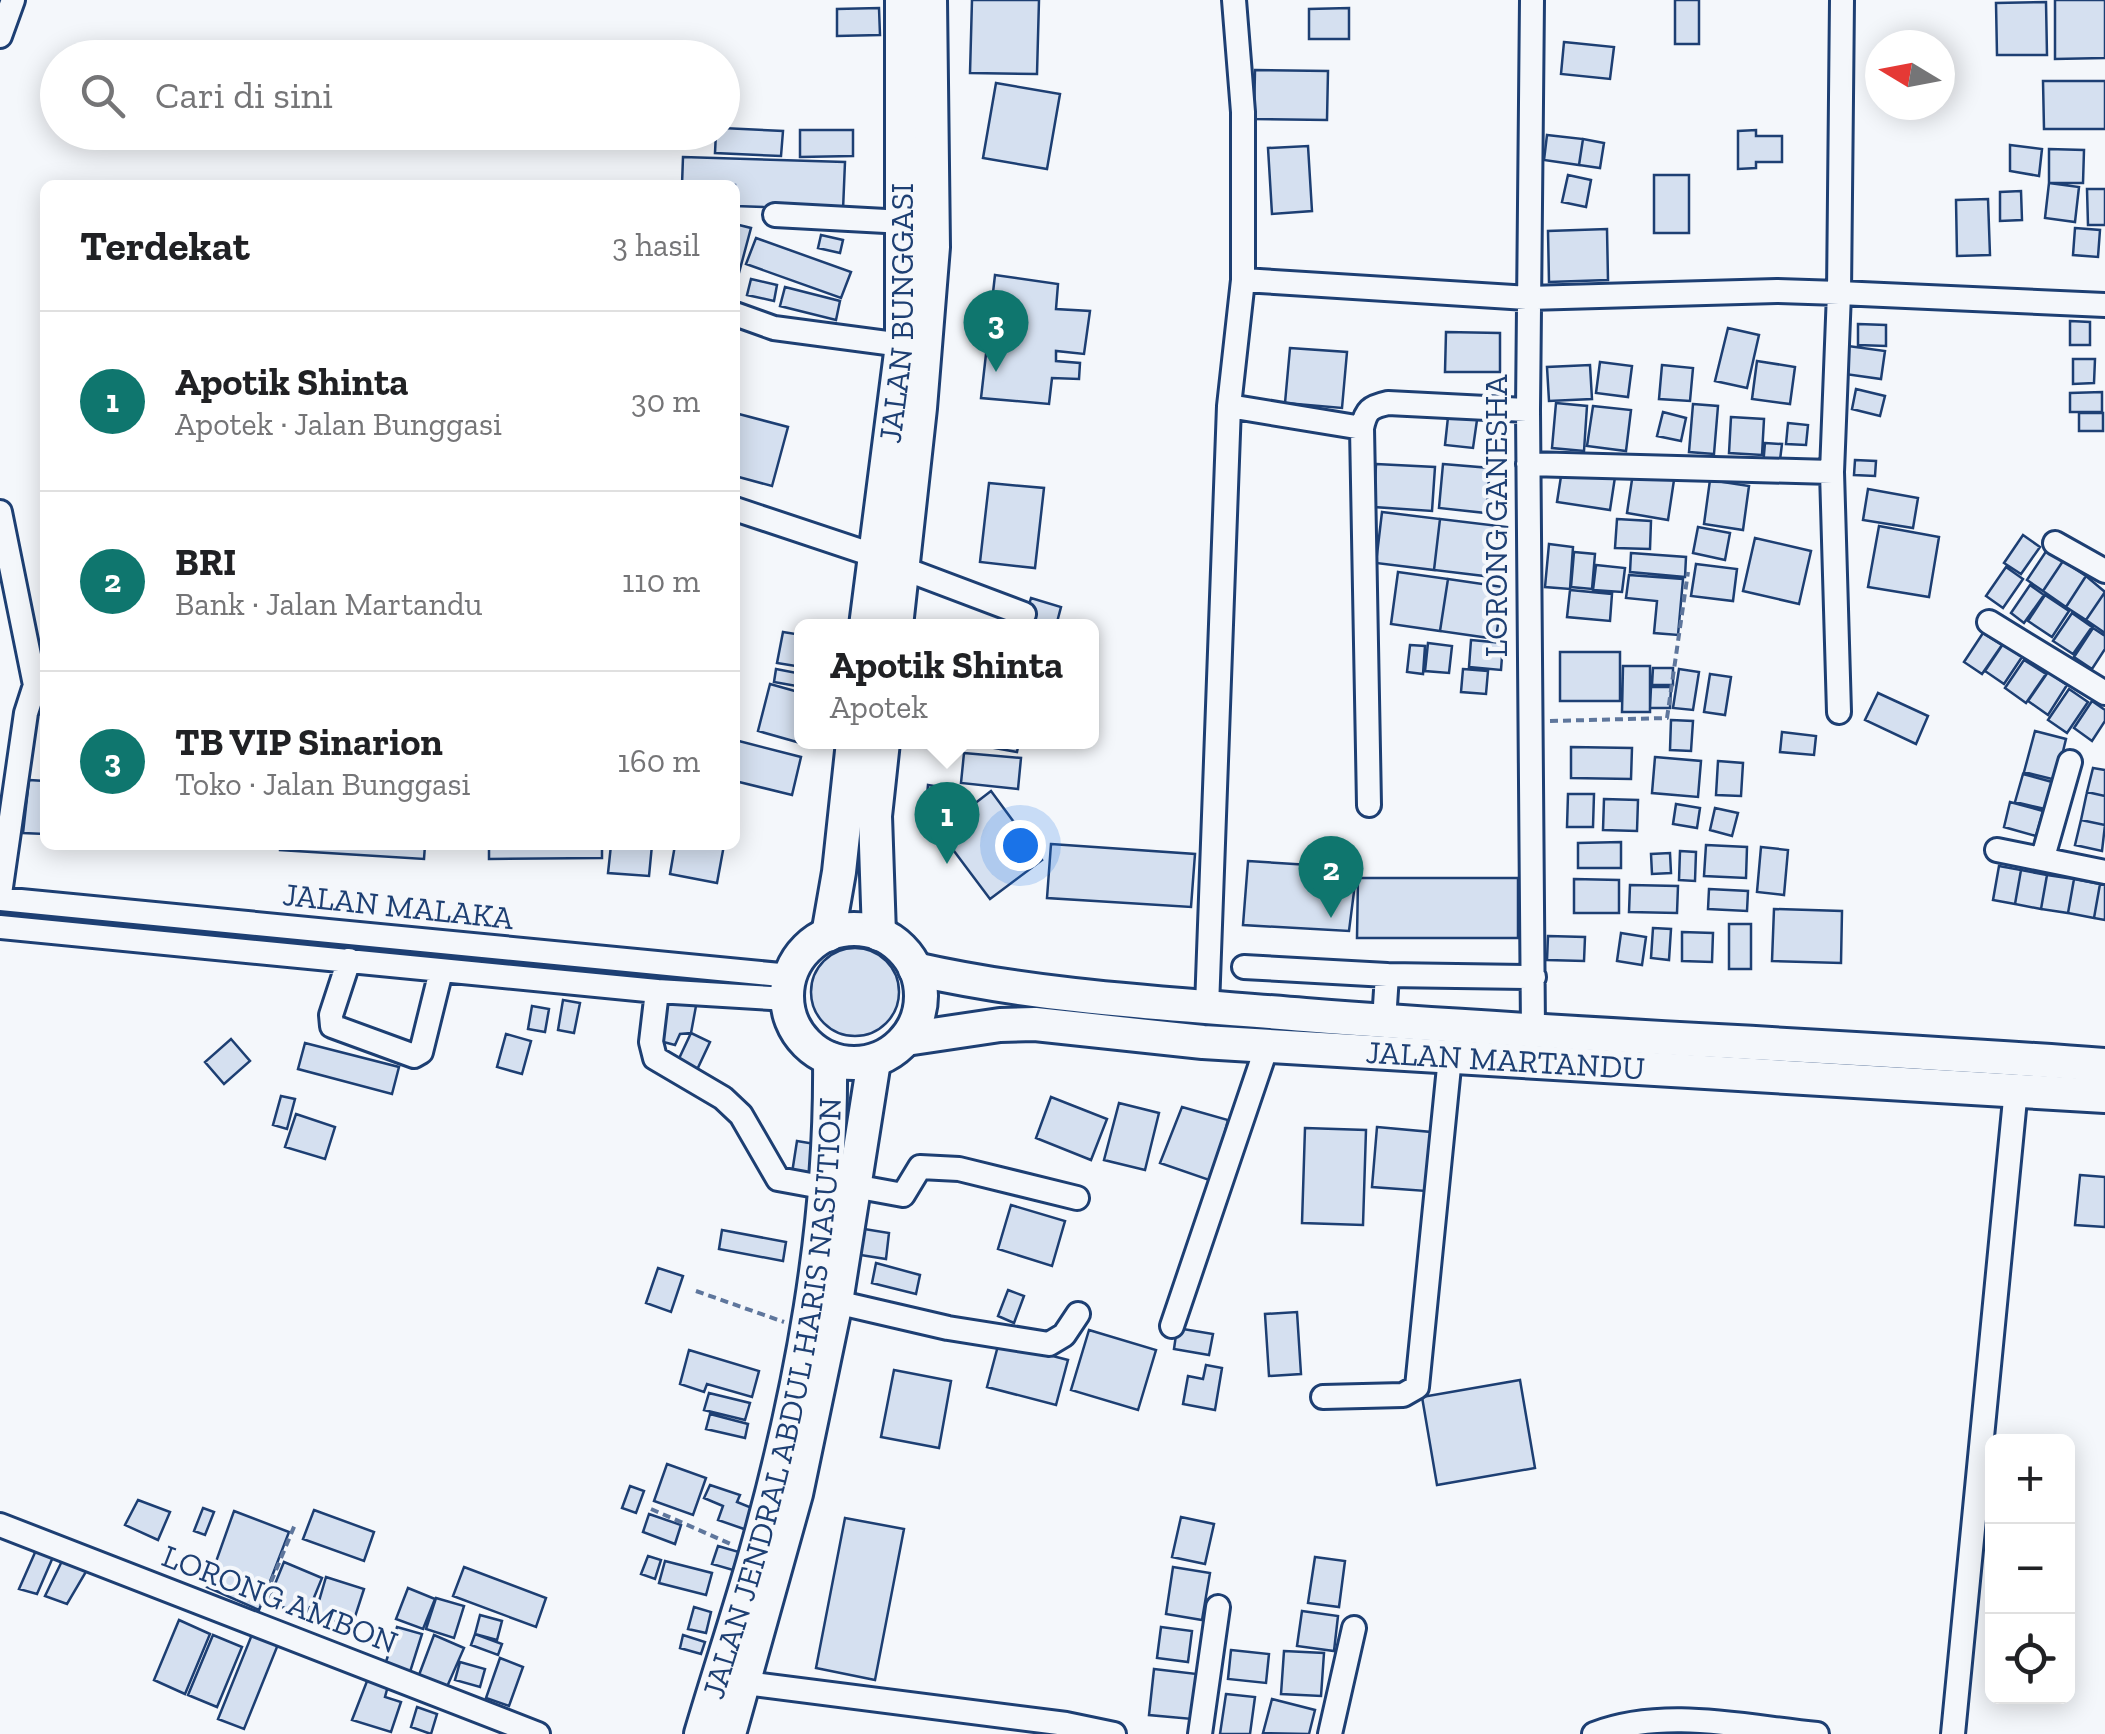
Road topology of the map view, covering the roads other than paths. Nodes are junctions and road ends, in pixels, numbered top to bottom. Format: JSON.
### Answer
{"nodes":[{"id":1,"x":14,"y":0,"type":"edge"},
{"id":2,"x":902,"y":0,"type":"edge"},
{"id":3,"x":930,"y":0,"type":"edge"},
{"id":4,"x":1234,"y":0,"type":"edge"},
{"id":5,"x":1532,"y":0,"type":"edge"},
{"id":6,"x":1842,"y":0,"type":"edge"},
{"id":7,"x":0,"y":36,"type":"edge"},
{"id":8,"x":917,"y":127,"type":"junction"},
{"id":9,"x":776,"y":215,"type":"dead end"},
{"id":10,"x":904,"y":222,"type":"junction"},
{"id":11,"x":1243,"y":280,"type":"junction"},
{"id":12,"x":1839,"y":293,"type":"junction"},
{"id":13,"x":1528,"y":298,"type":"junction"},
{"id":14,"x":2105,"y":305,"type":"edge"},
{"id":15,"x":740,"y":316,"type":"edge"},
{"id":16,"x":902,"y":345,"type":"junction"},
{"id":17,"x":1229,"y":406,"type":"junction"},
{"id":18,"x":1528,"y":410,"type":"junction"},
{"id":19,"x":1362,"y":428,"type":"junction"},
{"id":20,"x":1528,"y":464,"type":"junction"},
{"id":21,"x":1832,"y":472,"type":"junction"},
{"id":22,"x":0,"y":512,"type":"edge"},
{"id":23,"x":740,"y":512,"type":"edge"},
{"id":24,"x":2055,"y":543,"type":"dead end"},
{"id":25,"x":888,"y":562,"type":"junction"},
{"id":26,"x":2105,"y":571,"type":"edge"},
{"id":27,"x":1024,"y":614,"type":"dead end"},
{"id":28,"x":868,"y":619,"type":"edge"},
{"id":29,"x":895,"y":619,"type":"edge"},
{"id":30,"x":1989,"y":622,"type":"dead end"},
{"id":31,"x":40,"y":680,"type":"edge"},
{"id":32,"x":2105,"y":693,"type":"edge"},
{"id":33,"x":1839,"y":712,"type":"dead end"},
{"id":34,"x":852,"y":749,"type":"edge"},
{"id":35,"x":882,"y":749,"type":"edge"},
{"id":36,"x":2070,"y":762,"type":"dead end"},
{"id":37,"x":1369,"y":805,"type":"dead end"},
{"id":38,"x":1996,"y":850,"type":"dead end"},
{"id":39,"x":2043,"y":857,"type":"junction"},
{"id":40,"x":2105,"y":872,"type":"edge"},
{"id":41,"x":0,"y":896,"type":"edge"},
{"id":42,"x":0,"y":927,"type":"edge"},
{"id":43,"x":879,"y":934,"type":"junction"},
{"id":44,"x":828,"y":935,"type":"junction"},
{"id":45,"x":348,"y":960,"type":"junction"},
{"id":46,"x":1244,"y":966,"type":"dead end"},
{"id":47,"x":915,"y":969,"type":"junction"},
{"id":48,"x":440,"y":971,"type":"junction"},
{"id":49,"x":1387,"y":975,"type":"junction"},
{"id":50,"x":1534,"y":977,"type":"junction"},
{"id":51,"x":789,"y":988,"type":"junction"},
{"id":52,"x":657,"y":991,"type":"junction"},
{"id":53,"x":1208,"y":1007,"type":"junction"},
{"id":54,"x":1384,"y":1021,"type":"junction"},
{"id":55,"x":1533,"y":1031,"type":"junction"},
{"id":56,"x":906,"y":1038,"type":"junction"},
{"id":57,"x":1267,"y":1046,"type":"junction"},
{"id":58,"x":1450,"y":1057,"type":"junction"},
{"id":59,"x":830,"y":1059,"type":"junction"},
{"id":60,"x":874,"y":1061,"type":"junction"},
{"id":61,"x":1815,"y":1062,"type":"junction"},
{"id":62,"x":2105,"y":1064,"type":"edge"},
{"id":63,"x":2016,"y":1089,"type":"junction"},
{"id":64,"x":2105,"y":1096,"type":"edge"},
{"id":65,"x":841,"y":1187,"type":"junction"},
{"id":66,"x":1077,"y":1198,"type":"dead end"},
{"id":67,"x":836,"y":1302,"type":"junction"},
{"id":68,"x":1078,"y":1314,"type":"dead end"},
{"id":69,"x":1172,"y":1326,"type":"dead end"},
{"id":70,"x":1323,"y":1397,"type":"dead end"},
{"id":71,"x":784,"y":1492,"type":"junction"},
{"id":72,"x":0,"y":1525,"type":"edge"},
{"id":73,"x":1218,"y":1607,"type":"dead end"},
{"id":74,"x":1354,"y":1628,"type":"dead end"},
{"id":75,"x":746,"y":1683,"type":"junction"},
{"id":76,"x":1674,"y":1727,"type":"edge"},
{"id":77,"x":538,"y":1734,"type":"edge"},
{"id":78,"x":701,"y":1734,"type":"edge"},
{"id":79,"x":729,"y":1734,"type":"edge"},
{"id":80,"x":1114,"y":1734,"type":"edge"},
{"id":81,"x":1200,"y":1734,"type":"edge"},
{"id":82,"x":1330,"y":1734,"type":"edge"},
{"id":83,"x":1594,"y":1734,"type":"edge"},
{"id":84,"x":1818,"y":1734,"type":"edge"},
{"id":85,"x":1953,"y":1734,"type":"edge"}],
"edges":[{"from":1,"to":7,"type":"street"},
{"from":2,"to":8,"type":"highway","name":"JALAN BUNGGASI"},
{"from":3,"to":8,"type":"highway","name":"JALAN BUNGGASI"},
{"from":4,"to":11,"type":"street"},
{"from":5,"to":13,"type":"street","name":"LORONG GANESHA"},
{"from":6,"to":12,"type":"street"},
{"from":8,"to":10,"type":"highway","name":"JALAN BUNGGASI"},
{"from":8,"to":25,"type":"highway","name":"JALAN BUNGGASI"},
{"from":9,"to":10,"type":"street"},
{"from":10,"to":16,"type":"highway","name":"JALAN BUNGGASI"},
{"from":11,"to":13,"type":"street"},
{"from":11,"to":17,"type":"street"},
{"from":12,"to":13,"type":"street"},
{"from":12,"to":14,"type":"street"},
{"from":12,"to":21,"type":"street"},
{"from":13,"to":18,"type":"street","name":"LORONG GANESHA"},
{"from":15,"to":16,"type":"street"},
{"from":16,"to":25,"type":"highway","name":"JALAN BUNGGASI"},
{"from":17,"to":19,"type":"street"},
{"from":17,"to":53,"type":"street"},
{"from":18,"to":19,"type":"street"},
{"from":18,"to":20,"type":"street","name":"LORONG GANESHA"},
{"from":19,"to":37,"type":"street"},
{"from":20,"to":21,"type":"street"},
{"from":20,"to":50,"type":"street","name":"LORONG GANESHA"},
{"from":21,"to":33,"type":"street"},
{"from":22,"to":31,"type":"street"},
{"from":23,"to":25,"type":"street"},
{"from":24,"to":26,"type":"street"},
{"from":25,"to":27,"type":"street"},
{"from":25,"to":28,"type":"highway","name":"JALAN BUNGGASI"},
{"from":25,"to":29,"type":"highway","name":"JALAN BUNGGASI"},
{"from":30,"to":32,"type":"street"},
{"from":31,"to":41,"type":"street"},
{"from":34,"to":44,"type":"highway"},
{"from":35,"to":43,"type":"highway"},
{"from":36,"to":39,"type":"street"},
{"from":38,"to":39,"type":"street"},
{"from":39,"to":40,"type":"street"},
{"from":41,"to":51,"type":"street","name":"JALAN MALAKA"},
{"from":42,"to":45,"type":"street","name":"JALAN MALAKA"},
{"from":43,"to":44,"type":"highway"},
{"from":43,"to":47,"type":"highway"},
{"from":44,"to":51,"type":"highway"},
{"from":45,"to":48,"type":"street","name":"JALAN MALAKA"},
{"from":45,"to":48,"type":"street"},
{"from":46,"to":49,"type":"street"},
{"from":47,"to":53,"type":"highway","name":"JALAN MARTANDU"},
{"from":47,"to":56,"type":"highway"},
{"from":48,"to":52,"type":"street","name":"JALAN MALAKA"},
{"from":49,"to":50,"type":"street"},
{"from":49,"to":54,"type":"street"},
{"from":50,"to":55,"type":"street","name":"LORONG GANESHA"},
{"from":51,"to":52,"type":"street","name":"JALAN MALAKA"},
{"from":51,"to":59,"type":"highway"},
{"from":52,"to":65,"type":"street"},
{"from":53,"to":54,"type":"highway","name":"JALAN MARTANDU"},
{"from":54,"to":55,"type":"highway","name":"JALAN MARTANDU"},
{"from":55,"to":61,"type":"highway","name":"JALAN MARTANDU"},
{"from":56,"to":57,"type":"highway","name":"JALAN MARTANDU"},
{"from":56,"to":60,"type":"highway"},
{"from":57,"to":58,"type":"highway","name":"JALAN MARTANDU"},
{"from":57,"to":69,"type":"street"},
{"from":58,"to":61,"type":"highway","name":"JALAN MARTANDU"},
{"from":58,"to":70,"type":"street"},
{"from":59,"to":60,"type":"highway"},
{"from":59,"to":65,"type":"highway","name":"JALAN JENDRAL ABDUL HARIS NASUTION"},
{"from":60,"to":65,"type":"highway","name":"JALAN JENDRAL ABDUL HARIS NASUTION"},
{"from":61,"to":62,"type":"highway","name":"JALAN MARTANDU"},
{"from":61,"to":63,"type":"highway","name":"JALAN MARTANDU"},
{"from":63,"to":64,"type":"highway","name":"JALAN MARTANDU"},
{"from":63,"to":85,"type":"street"},
{"from":65,"to":66,"type":"street"},
{"from":65,"to":67,"type":"highway","name":"JALAN JENDRAL ABDUL HARIS NASUTION"},
{"from":65,"to":71,"type":"highway","name":"JALAN JENDRAL ABDUL HARIS NASUTION"},
{"from":67,"to":68,"type":"street"},
{"from":67,"to":71,"type":"highway","name":"JALAN JENDRAL ABDUL HARIS NASUTION"},
{"from":71,"to":75,"type":"highway","name":"JALAN JENDRAL ABDUL HARIS NASUTION"},
{"from":71,"to":78,"type":"highway","name":"JALAN JENDRAL ABDUL HARIS NASUTION"},
{"from":72,"to":77,"type":"street","name":"LORONG AMBON"},
{"from":73,"to":81,"type":"street"},
{"from":74,"to":82,"type":"street"},
{"from":75,"to":79,"type":"highway","name":"JALAN JENDRAL ABDUL HARIS NASUTION"},
{"from":75,"to":80,"type":"street"},
{"from":76,"to":83,"type":"street"},
{"from":76,"to":84,"type":"street"}]}
